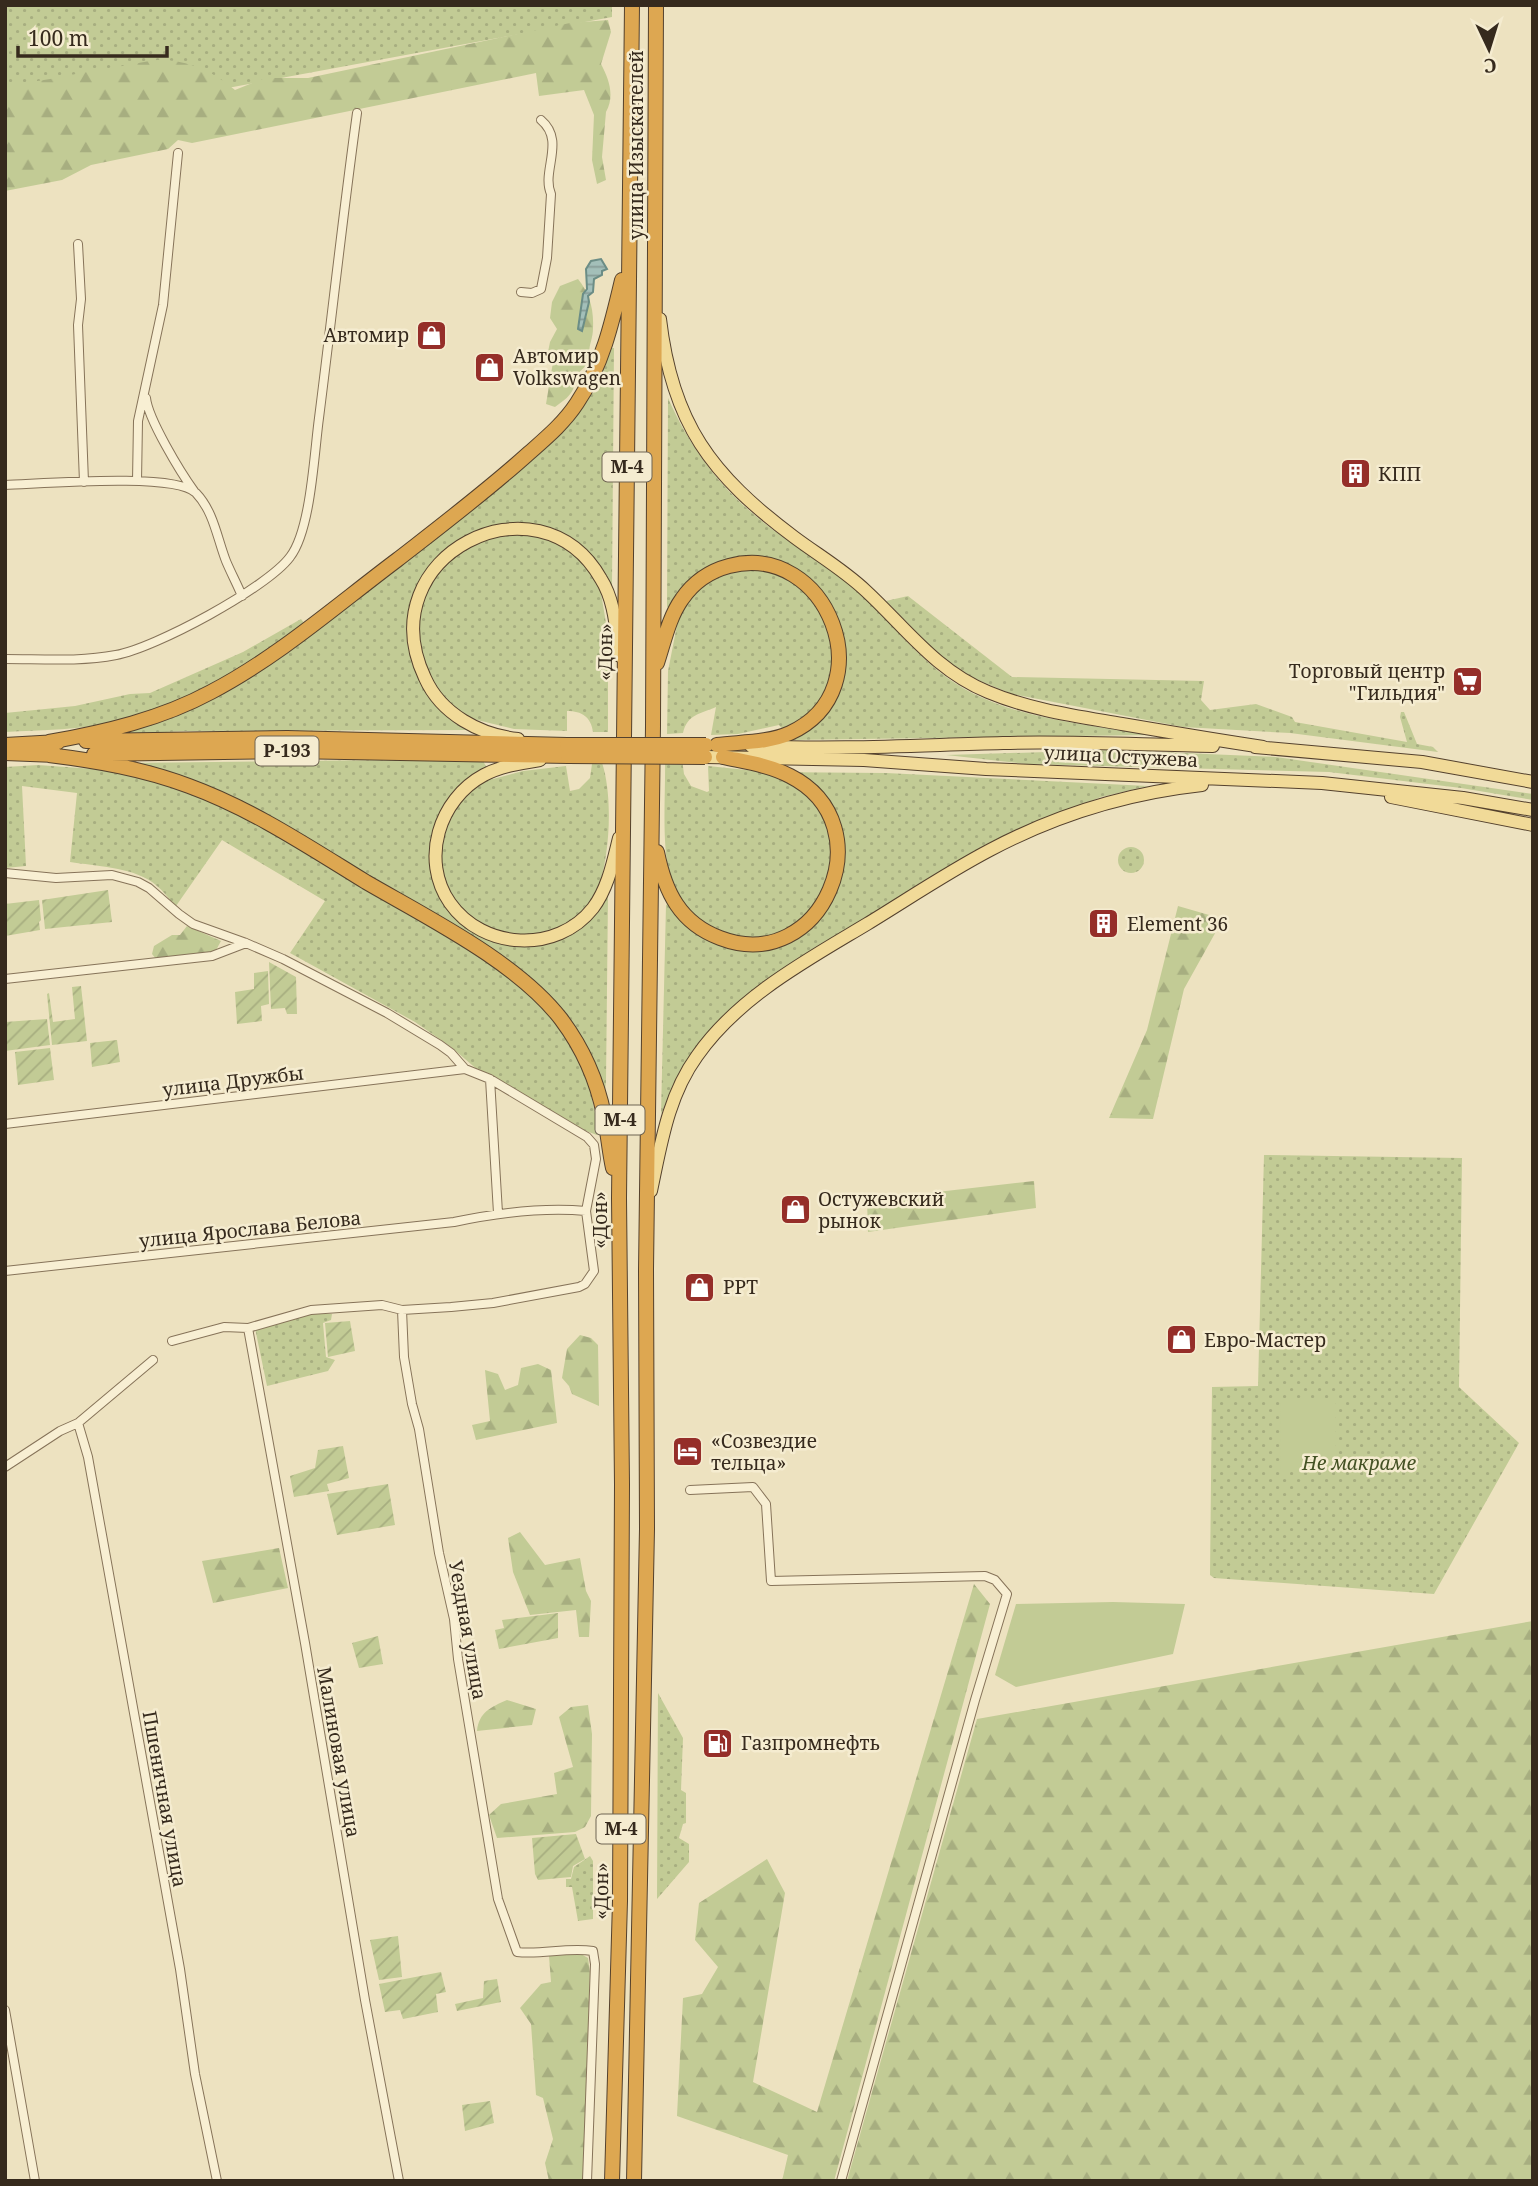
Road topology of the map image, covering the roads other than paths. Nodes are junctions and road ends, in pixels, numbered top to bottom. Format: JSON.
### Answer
{"nodes":[{"id":1,"x":632,"y":5,"type":"edge"},
{"id":2,"x":656,"y":5,"type":"edge"},
{"id":3,"x":357,"y":113,"type":"dead end"},
{"id":4,"x":541,"y":120,"type":"dead end"},
{"id":5,"x":178,"y":153,"type":"dead end"},
{"id":6,"x":78,"y":244,"type":"dead end"},
{"id":7,"x":628,"y":258,"type":"junction"},
{"id":8,"x":656,"y":286,"type":"junction"},
{"id":9,"x":521,"y":292,"type":"dead end"},
{"id":10,"x":146,"y":391,"type":"junction"},
{"id":11,"x":137,"y":481,"type":"junction"},
{"id":12,"x":84,"y":482,"type":"junction"},
{"id":13,"x":5,"y":485,"type":"edge"},
{"id":14,"x":194,"y":491,"type":"junction"},
{"id":15,"x":242,"y":596,"type":"junction"},
{"id":16,"x":5,"y":659,"type":"edge"},
{"id":17,"x":653,"y":674,"type":"junction"},
{"id":18,"x":624,"y":676,"type":"junction"},
{"id":19,"x":5,"y":745,"type":"edge"},
{"id":20,"x":1264,"y":747,"type":"junction"},
{"id":21,"x":49,"y":748,"type":"junction"},
{"id":22,"x":567,"y":750,"type":"junction"},
{"id":23,"x":713,"y":751,"type":"junction"},
{"id":24,"x":5,"y":753,"type":"edge"},
{"id":25,"x":1241,"y":780,"type":"junction"},
{"id":26,"x":1533,"y":782,"type":"edge"},
{"id":27,"x":1322,"y":783,"type":"junction"},
{"id":28,"x":1533,"y":810,"type":"edge"},
{"id":29,"x":623,"y":824,"type":"junction"},
{"id":30,"x":1533,"y":825,"type":"edge"},
{"id":31,"x":652,"y":826,"type":"junction"},
{"id":32,"x":5,"y":873,"type":"edge"},
{"id":33,"x":246,"y":943,"type":"junction"},
{"id":34,"x":5,"y":979,"type":"edge"},
{"id":35,"x":465,"y":1069,"type":"junction"},
{"id":36,"x":490,"y":1079,"type":"junction"},
{"id":37,"x":5,"y":1124,"type":"edge"},
{"id":38,"x":619,"y":1198,"type":"junction"},
{"id":39,"x":586,"y":1211,"type":"junction"},
{"id":40,"x":647,"y":1211,"type":"junction"},
{"id":41,"x":498,"y":1213,"type":"junction"},
{"id":42,"x":5,"y":1271,"type":"edge"},
{"id":43,"x":402,"y":1310,"type":"junction"},
{"id":44,"x":248,"y":1328,"type":"junction"},
{"id":45,"x":172,"y":1341,"type":"dead end"},
{"id":46,"x":153,"y":1360,"type":"dead end"},
{"id":47,"x":78,"y":1423,"type":"junction"},
{"id":48,"x":5,"y":1467,"type":"edge"},
{"id":49,"x":690,"y":1490,"type":"dead end"},
{"id":50,"x":5,"y":2010,"type":"edge"},
{"id":51,"x":35,"y":2181,"type":"edge"},
{"id":52,"x":217,"y":2181,"type":"edge"},
{"id":53,"x":399,"y":2181,"type":"edge"},
{"id":54,"x":587,"y":2181,"type":"edge"},
{"id":55,"x":612,"y":2181,"type":"edge"},
{"id":56,"x":634,"y":2181,"type":"edge"},
{"id":57,"x":841,"y":2181,"type":"edge"}],
"edges":[{"from":1,"to":7,"type":"highway","name":"улица Изыскателей","number":"М-4"},
{"from":2,"to":8,"type":"highway","name":"улица Изыскателей","number":"М-4"},
{"from":3,"to":15,"type":"street"},
{"from":4,"to":9,"type":"street"},
{"from":5,"to":10,"type":"street"},
{"from":6,"to":12,"type":"street"},
{"from":7,"to":18,"type":"highway","name":"«Дон»","number":"М-4"},
{"from":7,"to":21,"type":"highway"},
{"from":8,"to":17,"type":"highway","number":"М-4"},
{"from":8,"to":20,"type":"main road"},
{"from":10,"to":11,"type":"street"},
{"from":10,"to":14,"type":"street"},
{"from":11,"to":12,"type":"street"},
{"from":11,"to":14,"type":"street"},
{"from":12,"to":13,"type":"street"},
{"from":14,"to":15,"type":"street"},
{"from":15,"to":16,"type":"street"},
{"from":17,"to":23,"type":"highway"},
{"from":17,"to":31,"type":"highway","number":"М-4"},
{"from":18,"to":22,"type":"main road"},
{"from":18,"to":29,"type":"highway","name":"«Дон»","number":"М-4"},
{"from":19,"to":21,"type":"highway","number":"Р-193"},
{"from":20,"to":23,"type":"main road","name":"улица Остужева"},
{"from":20,"to":26,"type":"main road","name":"улица Остужева"},
{"from":21,"to":22,"type":"highway","number":"Р-193"},
{"from":21,"to":24,"type":"highway","number":"Р-193"},
{"from":21,"to":38,"type":"highway"},
{"from":22,"to":23,"type":"highway","number":"Р-193","bridge":true},
{"from":22,"to":29,"type":"main road"},
{"from":23,"to":25,"type":"main road","name":"улица Остужева"},
{"from":23,"to":31,"type":"highway"},
{"from":25,"to":27,"type":"main road","name":"улица Остужева"},
{"from":25,"to":40,"type":"main road"},
{"from":27,"to":28,"type":"main road","name":"улица Остужева"},
{"from":27,"to":30,"type":"main road"},
{"from":29,"to":38,"type":"highway","name":"«Дон»","number":"М-4"},
{"from":31,"to":40,"type":"highway","number":"М-4"},
{"from":32,"to":33,"type":"street"},
{"from":33,"to":34,"type":"street"},
{"from":33,"to":35,"type":"street"},
{"from":35,"to":36,"type":"street"},
{"from":35,"to":37,"type":"street","name":"улица Дружбы"},
{"from":36,"to":39,"type":"street"},
{"from":36,"to":41,"type":"street"},
{"from":38,"to":55,"type":"highway","name":"«Дон»","number":"М-4"},
{"from":39,"to":41,"type":"street","name":"улица Ярослава Белова"},
{"from":39,"to":43,"type":"street"},
{"from":40,"to":56,"type":"highway","number":"М-4"},
{"from":41,"to":42,"type":"street","name":"улица Ярослава Белова"},
{"from":43,"to":44,"type":"street"},
{"from":43,"to":54,"type":"street","name":"Уездная улица"},
{"from":44,"to":45,"type":"street"},
{"from":44,"to":53,"type":"street","name":"Малиновая улица"},
{"from":46,"to":47,"type":"street"},
{"from":47,"to":48,"type":"street"},
{"from":47,"to":52,"type":"street","name":"Пшеничная улица"},
{"from":49,"to":57,"type":"street"},
{"from":50,"to":51,"type":"street"}]}
